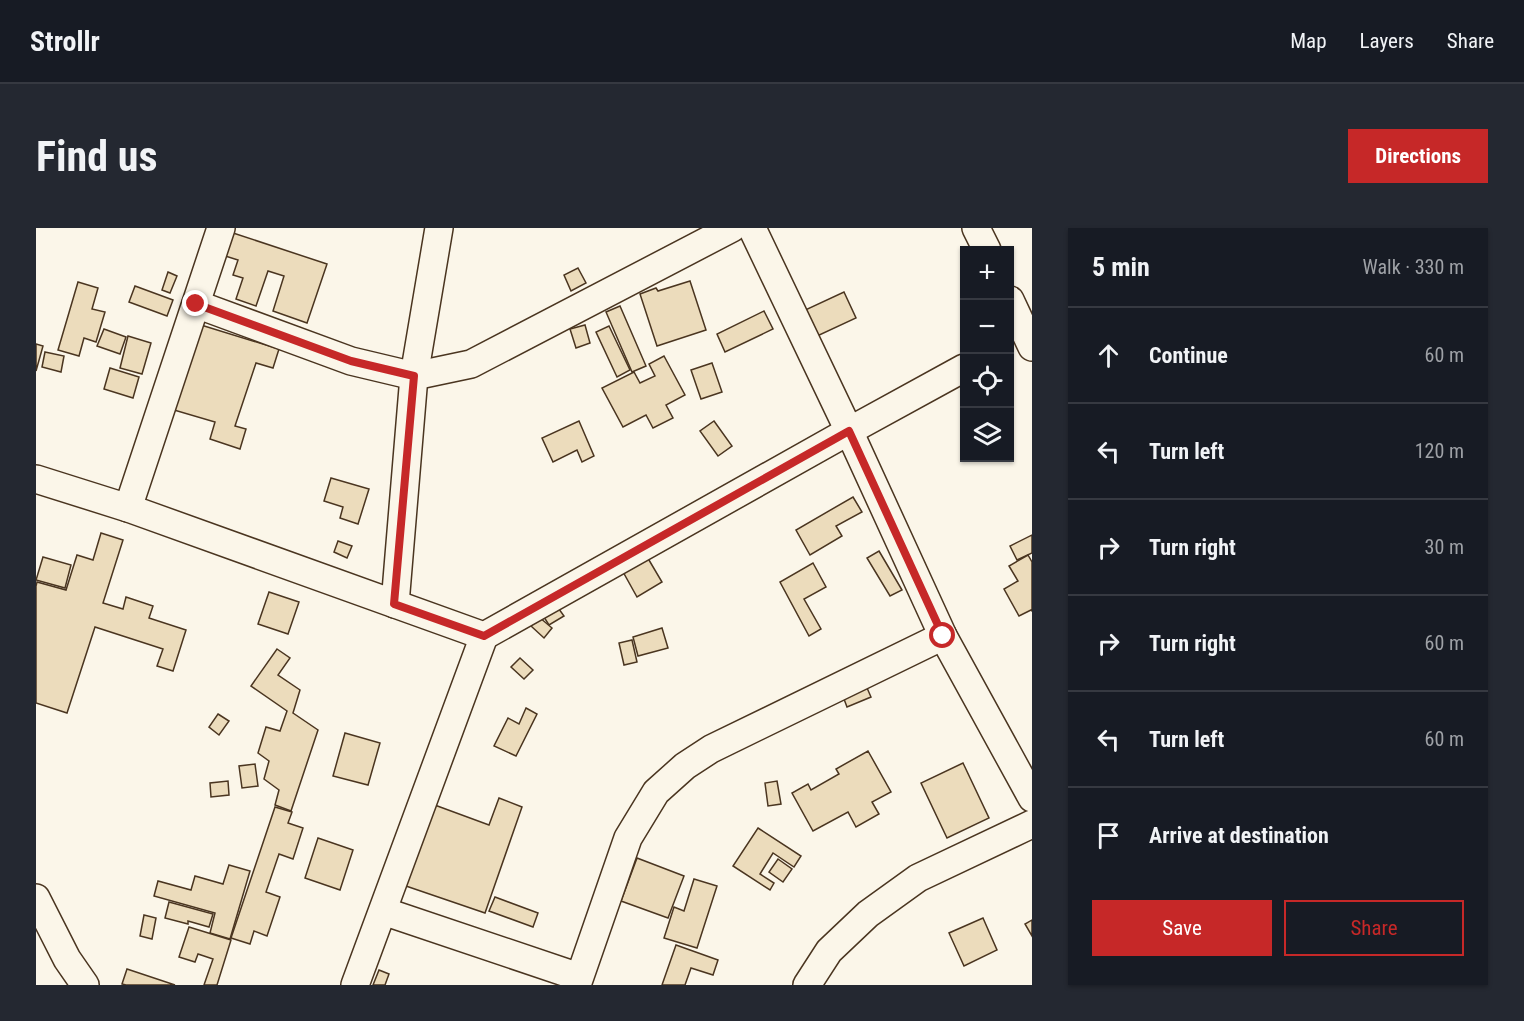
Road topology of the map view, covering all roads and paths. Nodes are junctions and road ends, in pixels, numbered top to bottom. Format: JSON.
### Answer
{"nodes":[{"id":1,"x":221,"y":228,"type":"edge"},
{"id":2,"x":439,"y":228,"type":"edge"},
{"id":3,"x":732,"y":228,"type":"edge"},
{"id":4,"x":752,"y":228,"type":"edge"},
{"id":5,"x":976,"y":228,"type":"edge"},
{"id":6,"x":985,"y":246,"type":"edge"},
{"id":7,"x":196,"y":304,"type":"junction"},
{"id":8,"x":1014,"y":310,"type":"edge"},
{"id":9,"x":1025,"y":339,"type":"edge"},
{"id":10,"x":960,"y":370,"type":"edge"},
{"id":11,"x":414,"y":376,"type":"junction"},
{"id":12,"x":849,"y":431,"type":"junction"},
{"id":13,"x":36,"y":479,"type":"edge"},
{"id":14,"x":128,"y":508,"type":"junction"},
{"id":15,"x":394,"y":604,"type":"junction"},
{"id":16,"x":484,"y":636,"type":"junction"},
{"id":17,"x":943,"y":636,"type":"junction"},
{"id":18,"x":1032,"y":798,"type":"edge"},
{"id":19,"x":1032,"y":824,"type":"edge"},
{"id":20,"x":36,"y":898,"type":"edge"},
{"id":21,"x":383,"y":911,"type":"junction"},
{"id":22,"x":578,"y":981,"type":"edge"},
{"id":23,"x":85,"y":985,"type":"edge"},
{"id":24,"x":356,"y":985,"type":"edge"},
{"id":25,"x":807,"y":985,"type":"edge"}],
"edges":[{"from":1,"to":7,"type":"street"},
{"from":2,"to":11,"type":"street"},
{"from":3,"to":11,"type":"street"},
{"from":4,"to":12,"type":"street"},
{"from":5,"to":6,"type":"street"},
{"from":7,"to":11,"type":"street"},
{"from":7,"to":14,"type":"street"},
{"from":8,"to":9,"type":"street"},
{"from":10,"to":12,"type":"street"},
{"from":11,"to":15,"type":"street"},
{"from":12,"to":16,"type":"street"},
{"from":12,"to":17,"type":"street"},
{"from":13,"to":14,"type":"street"},
{"from":14,"to":15,"type":"street"},
{"from":15,"to":16,"type":"street"},
{"from":16,"to":21,"type":"street"},
{"from":17,"to":18,"type":"street"},
{"from":17,"to":22,"type":"street"},
{"from":19,"to":25,"type":"street"},
{"from":20,"to":23,"type":"street"},
{"from":21,"to":22,"type":"street"},
{"from":21,"to":24,"type":"street"}]}
